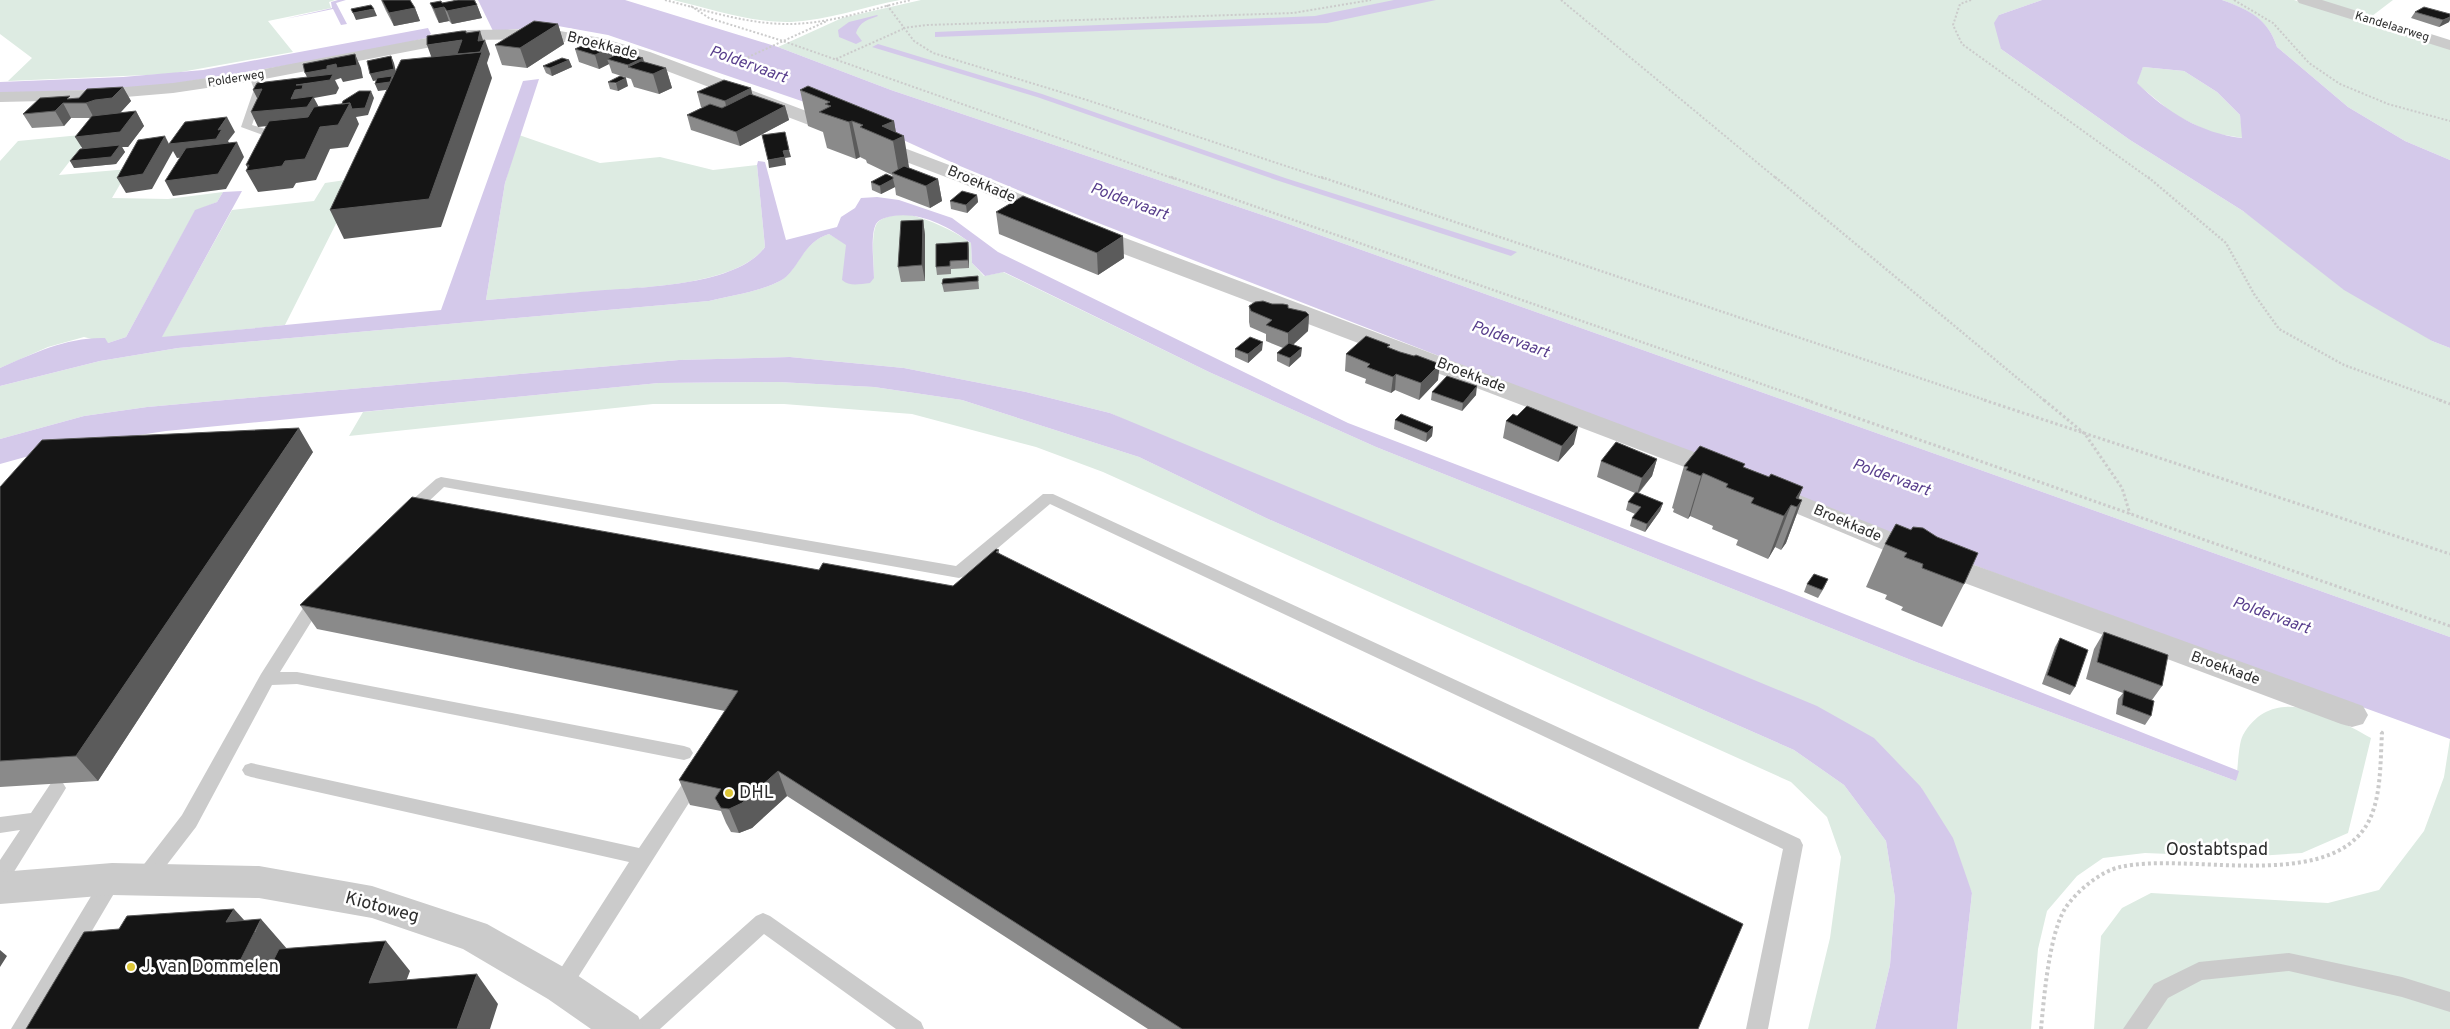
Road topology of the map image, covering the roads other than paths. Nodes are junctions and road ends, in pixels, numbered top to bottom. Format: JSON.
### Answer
{"nodes":[{"id":1,"x":2305,"y":0,"type":"edge"},
{"id":2,"x":468,"y":35,"type":"joint"},
{"id":3,"x":2450,"y":45,"type":"edge"},
{"id":4,"x":254,"y":76,"type":"junction"},
{"id":5,"x":1,"y":98,"type":"edge"},
{"id":6,"x":269,"y":151,"type":"edge"},
{"id":7,"x":397,"y":522,"type":"edge"},
{"id":8,"x":331,"y":582,"type":"edge"},
{"id":9,"x":267,"y":679,"type":"junction"},
{"id":10,"x":2352,"y":715,"type":"road end"},
{"id":11,"x":684,"y":753,"type":"dead end"},
{"id":12,"x":708,"y":760,"type":"edge"},
{"id":13,"x":251,"y":770,"type":"dead end"},
{"id":14,"x":57,"y":788,"type":"dead end"},
{"id":15,"x":36,"y":820,"type":"junction"},
{"id":16,"x":0,"y":825,"type":"edge"},
{"id":17,"x":643,"y":857,"type":"junction"},
{"id":18,"x":0,"y":877,"type":"edge"},
{"id":19,"x":128,"y":878,"type":"junction"},
{"id":20,"x":0,"y":888,"type":"edge"},
{"id":21,"x":560,"y":986,"type":"junction"},
{"id":22,"x":2450,"y":1002,"type":"edge"},
{"id":23,"x":22,"y":1029,"type":"edge"},
{"id":24,"x":624,"y":1029,"type":"edge"},
{"id":25,"x":645,"y":1029,"type":"edge"},
{"id":26,"x":913,"y":1029,"type":"edge"},
{"id":27,"x":1758,"y":1029,"type":"edge"},
{"id":28,"x":2134,"y":1029,"type":"edge"}],
"edges":[{"from":1,"to":3,"type":"street","name":"Kandelaarweg"},
{"from":2,"to":4,"type":"street","name":"Polderweg"},
{"from":2,"to":10,"type":"street","name":"Broekkade"},
{"from":4,"to":5,"type":"street","name":"Polderweg"},
{"from":4,"to":6,"type":"lane"},
{"from":7,"to":27,"type":"lane"},
{"from":8,"to":9,"type":"lane"},
{"from":9,"to":11,"type":"lane"},
{"from":9,"to":19,"type":"lane"},
{"from":12,"to":17,"type":"lane"},
{"from":13,"to":17,"type":"lane"},
{"from":14,"to":15,"type":"lane"},
{"from":15,"to":16,"type":"lane"},
{"from":15,"to":18,"type":"lane"},
{"from":17,"to":21,"type":"lane"},
{"from":19,"to":20,"type":"street","name":"Kiotoweg"},
{"from":19,"to":21,"type":"street","name":"Kiotoweg"},
{"from":19,"to":23,"type":"lane"},
{"from":21,"to":24,"type":"street","name":"Kiotoweg"},
{"from":22,"to":28,"type":"lane"},
{"from":25,"to":26,"type":"lane"}]}
